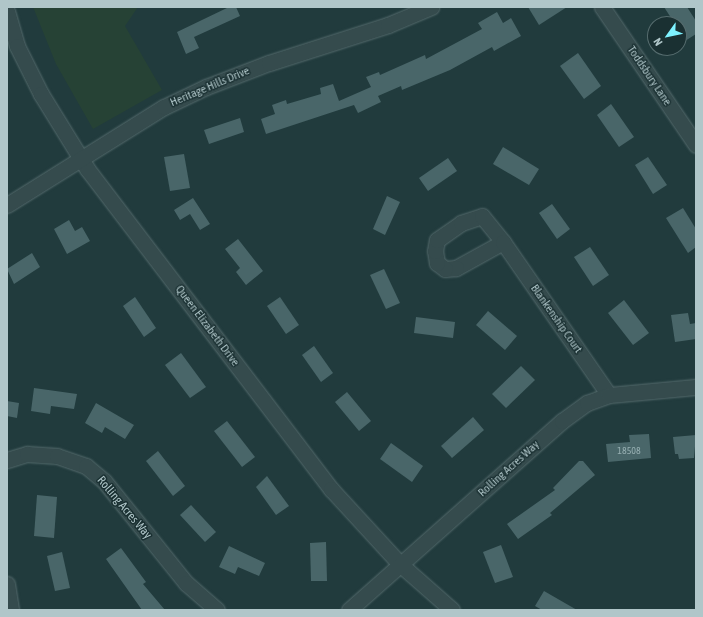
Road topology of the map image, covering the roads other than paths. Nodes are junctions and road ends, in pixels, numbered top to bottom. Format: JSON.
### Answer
{"nodes":[{"id":1,"x":431,"y":7,"type":"edge"},
{"id":2,"x":602,"y":7,"type":"edge"},
{"id":3,"x":7,"y":11,"type":"edge"},
{"id":4,"x":696,"y":145,"type":"edge"},
{"id":5,"x":81,"y":159,"type":"junction"},
{"id":6,"x":7,"y":205,"type":"edge"},
{"id":7,"x":502,"y":242,"type":"dead end"},
{"id":8,"x":696,"y":387,"type":"edge"},
{"id":9,"x":609,"y":395,"type":"junction"},
{"id":10,"x":7,"y":460,"type":"edge"},
{"id":11,"x":401,"y":565,"type":"junction"},
{"id":12,"x":7,"y":584,"type":"edge"},
{"id":13,"x":11,"y":610,"type":"edge"},
{"id":14,"x":217,"y":610,"type":"edge"},
{"id":15,"x":349,"y":610,"type":"edge"},
{"id":16,"x":452,"y":610,"type":"edge"}],
"edges":[{"from":1,"to":5,"type":"street","name":"Heritage Hills Drive"},
{"from":2,"to":4,"type":"street","name":"Toddsbury Lane"},
{"from":3,"to":5,"type":"street","name":"Queen Elizabeth Drive"},
{"from":5,"to":6,"type":"street","name":"Heritage Hills Drive"},
{"from":5,"to":11,"type":"street","name":"Queen Elizabeth Drive"},
{"from":7,"to":9,"type":"street","name":"Blankenship Court"},
{"from":8,"to":9,"type":"street","name":"Rolling Acres Way"},
{"from":9,"to":11,"type":"street","name":"Rolling Acres Way"},
{"from":10,"to":14,"type":"street","name":"Rolling Acres Way"},
{"from":11,"to":15,"type":"street","name":"Rolling Acres Way"},
{"from":11,"to":16,"type":"street","name":"Queen Elizabeth Drive"},
{"from":12,"to":13,"type":"street"}]}
